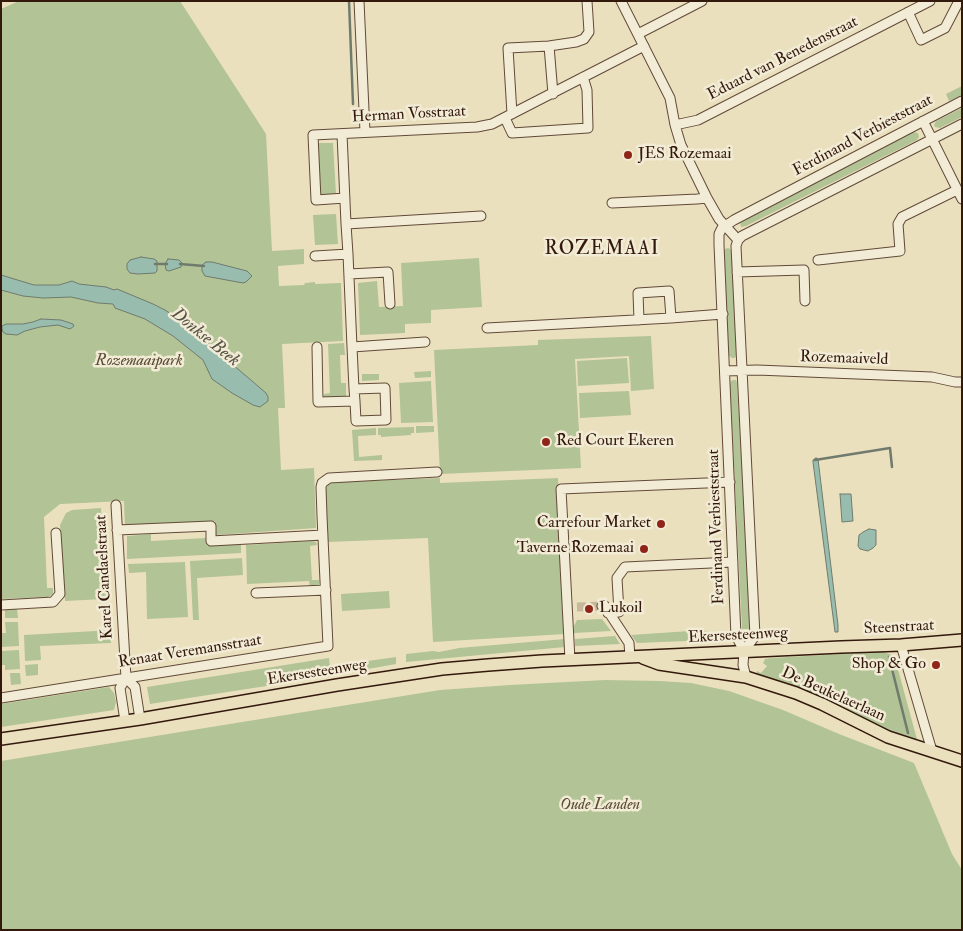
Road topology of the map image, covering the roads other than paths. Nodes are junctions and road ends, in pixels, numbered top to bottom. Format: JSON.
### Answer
{"nodes":[{"id":1,"x":359,"y":1,"type":"edge"},
{"id":2,"x":588,"y":1,"type":"edge"},
{"id":3,"x":621,"y":1,"type":"edge"},
{"id":4,"x":702,"y":1,"type":"edge"},
{"id":5,"x":930,"y":1,"type":"edge"},
{"id":6,"x":959,"y":1,"type":"edge"},
{"id":7,"x":908,"y":12,"type":"junction"},
{"id":8,"x":638,"y":34,"type":"junction"},
{"id":9,"x":549,"y":46,"type":"junction"},
{"id":10,"x":644,"y":46,"type":"junction"},
{"id":11,"x":583,"y":77,"type":"junction"},
{"id":12,"x":553,"y":94,"type":"junction"},
{"id":13,"x":962,"y":101,"type":"edge"},
{"id":14,"x":508,"y":116,"type":"junction"},
{"id":15,"x":923,"y":121,"type":"junction"},
{"id":16,"x":962,"y":124,"type":"edge"},
{"id":17,"x":674,"y":125,"type":"junction"},
{"id":18,"x":365,"y":132,"type":"junction"},
{"id":19,"x":342,"y":134,"type":"junction"},
{"id":20,"x":932,"y":139,"type":"junction"},
{"id":21,"x":957,"y":190,"type":"junction"},
{"id":22,"x":345,"y":198,"type":"junction"},
{"id":23,"x":707,"y":198,"type":"junction"},
{"id":24,"x":962,"y":199,"type":"edge"},
{"id":25,"x":612,"y":203,"type":"dead end"},
{"id":26,"x":481,"y":216,"type":"dead end"},
{"id":27,"x":346,"y":224,"type":"junction"},
{"id":28,"x":725,"y":226,"type":"junction"},
{"id":29,"x":738,"y":240,"type":"junction"},
{"id":30,"x":348,"y":254,"type":"junction"},
{"id":31,"x":316,"y":256,"type":"dead end"},
{"id":32,"x":818,"y":260,"type":"dead end"},
{"id":33,"x":737,"y":272,"type":"junction"},
{"id":34,"x":349,"y":274,"type":"junction"},
{"id":35,"x":806,"y":301,"type":"dead end"},
{"id":36,"x":390,"y":304,"type":"dead end"},
{"id":37,"x":723,"y":314,"type":"junction"},
{"id":38,"x":670,"y":318,"type":"junction"},
{"id":39,"x":639,"y":320,"type":"junction"},
{"id":40,"x":487,"y":328,"type":"dead end"},
{"id":41,"x":425,"y":342,"type":"dead end"},
{"id":42,"x":317,"y":347,"type":"dead end"},
{"id":43,"x":352,"y":347,"type":"junction"},
{"id":44,"x":742,"y":370,"type":"junction"},
{"id":45,"x":725,"y":371,"type":"junction"},
{"id":46,"x":962,"y":382,"type":"edge"},
{"id":47,"x":354,"y":389,"type":"junction"},
{"id":48,"x":355,"y":401,"type":"junction"},
{"id":49,"x":437,"y":472,"type":"dead end"},
{"id":50,"x":730,"y":482,"type":"junction"},
{"id":51,"x":116,"y":505,"type":"dead end"},
{"id":52,"x":118,"y":530,"type":"junction"},
{"id":53,"x":56,"y":533,"type":"dead end"},
{"id":54,"x":323,"y":535,"type":"junction"},
{"id":55,"x":733,"y":562,"type":"junction"},
{"id":56,"x":326,"y":590,"type":"junction"},
{"id":57,"x":256,"y":593,"type":"dead end"},
{"id":58,"x":1,"y":605,"type":"edge"},
{"id":59,"x":962,"y":640,"type":"edge"},
{"id":60,"x":901,"y":645,"type":"junction"},
{"id":61,"x":838,"y":647,"type":"joint"},
{"id":62,"x":744,"y":652,"type":"junction"},
{"id":63,"x":634,"y":657,"type":"junction"},
{"id":64,"x":570,"y":660,"type":"junction"},
{"id":65,"x":746,"y":676,"type":"junction"},
{"id":66,"x":126,"y":678,"type":"junction"},
{"id":67,"x":1,"y":698,"type":"edge"},
{"id":68,"x":140,"y":719,"type":"junction"},
{"id":69,"x":125,"y":721,"type":"junction"},
{"id":70,"x":1,"y":739,"type":"edge"},
{"id":71,"x":932,"y":751,"type":"junction"},
{"id":72,"x":962,"y":761,"type":"edge"}],
"edges":[{"from":1,"to":18,"type":"street"},
{"from":2,"to":9,"type":"street"},
{"from":3,"to":8,"type":"street"},
{"from":4,"to":8,"type":"street"},
{"from":5,"to":7,"type":"street","name":"Eduard van Benedenstraat"},
{"from":6,"to":7,"type":"street"},
{"from":7,"to":17,"type":"street","name":"Eduard van Benedenstraat"},
{"from":8,"to":10,"type":"street"},
{"from":9,"to":12,"type":"street"},
{"from":9,"to":14,"type":"street"},
{"from":10,"to":11,"type":"street","name":"Herman Vosstraat"},
{"from":10,"to":17,"type":"street"},
{"from":11,"to":12,"type":"street","name":"Herman Vosstraat"},
{"from":11,"to":14,"type":"street"},
{"from":12,"to":14,"type":"street","name":"Herman Vosstraat"},
{"from":13,"to":15,"type":"street","name":"Ferdinand Verbieststraat"},
{"from":14,"to":18,"type":"street","name":"Herman Vosstraat"},
{"from":15,"to":20,"type":"street"},
{"from":15,"to":28,"type":"street","name":"Ferdinand Verbieststraat"},
{"from":16,"to":20,"type":"street","name":"Ferdinand Verbieststraat"},
{"from":17,"to":23,"type":"street"},
{"from":18,"to":19,"type":"street","name":"Herman Vosstraat"},
{"from":19,"to":22,"type":"street"},
{"from":19,"to":22,"type":"street","name":"Herman Vosstraat"},
{"from":20,"to":21,"type":"street"},
{"from":20,"to":29,"type":"street","name":"Ferdinand Verbieststraat"},
{"from":21,"to":24,"type":"street"},
{"from":21,"to":32,"type":"street"},
{"from":22,"to":27,"type":"street"},
{"from":23,"to":25,"type":"street"},
{"from":23,"to":28,"type":"street"},
{"from":26,"to":27,"type":"street"},
{"from":27,"to":30,"type":"street"},
{"from":28,"to":29,"type":"street"},
{"from":28,"to":37,"type":"street","name":"Ferdinand Verbieststraat"},
{"from":29,"to":33,"type":"street","name":"Ferdinand Verbieststraat"},
{"from":30,"to":31,"type":"street"},
{"from":30,"to":34,"type":"street"},
{"from":33,"to":35,"type":"street"},
{"from":33,"to":44,"type":"street","name":"Ferdinand Verbieststraat"},
{"from":34,"to":36,"type":"street"},
{"from":34,"to":43,"type":"street"},
{"from":37,"to":38,"type":"street"},
{"from":37,"to":45,"type":"street","name":"Ferdinand Verbieststraat"},
{"from":38,"to":39,"type":"street"},
{"from":38,"to":39,"type":"street"},
{"from":39,"to":40,"type":"street"},
{"from":41,"to":43,"type":"street"},
{"from":42,"to":48,"type":"street"},
{"from":43,"to":47,"type":"street"},
{"from":44,"to":45,"type":"street","name":"Rozemaaiveld"},
{"from":44,"to":46,"type":"street","name":"Rozemaaiveld"},
{"from":44,"to":62,"type":"street","name":"Ferdinand Verbieststraat"},
{"from":45,"to":50,"type":"street","name":"Ferdinand Verbieststraat"},
{"from":47,"to":48,"type":"street"},
{"from":47,"to":48,"type":"street"},
{"from":49,"to":54,"type":"street","name":"Renaat Veremansstraat"},
{"from":50,"to":55,"type":"street","name":"Ferdinand Verbieststraat"},
{"from":50,"to":64,"type":"street"},
{"from":51,"to":52,"type":"street","name":"Karel Candaelstraat"},
{"from":52,"to":54,"type":"street"},
{"from":52,"to":66,"type":"street","name":"Karel Candaelstraat"},
{"from":53,"to":58,"type":"street"},
{"from":54,"to":56,"type":"street","name":"Renaat Veremansstraat"},
{"from":55,"to":62,"type":"street","name":"Ferdinand Verbieststraat"},
{"from":55,"to":63,"type":"street"},
{"from":56,"to":57,"type":"street"},
{"from":56,"to":66,"type":"street","name":"Renaat Veremansstraat"},
{"from":59,"to":60,"type":"main road","name":"Steenstraat"},
{"from":60,"to":61,"type":"main road","name":"Steenstraat"},
{"from":60,"to":71,"type":"street"},
{"from":61,"to":62,"type":"main road","name":"Ekersesteenweg"},
{"from":62,"to":63,"type":"main road","name":"Ekersesteenweg"},
{"from":62,"to":65,"type":"street"},
{"from":63,"to":64,"type":"main road","name":"Ekersesteenweg"},
{"from":63,"to":65,"type":"main road","name":"Ekersesteenweg"},
{"from":64,"to":68,"type":"main road","name":"Ekersesteenweg"},
{"from":65,"to":71,"type":"main road","name":"De Beukelaerlaan"},
{"from":66,"to":67,"type":"street","name":"Renaat Veremansstraat"},
{"from":66,"to":68,"type":"street","name":"Karel Candaelstraat"},
{"from":66,"to":69,"type":"street","name":"Karel Candaelstraat"},
{"from":68,"to":69,"type":"main road","name":"Ekersesteenweg"},
{"from":69,"to":70,"type":"main road","name":"Ekersesteenweg"},
{"from":71,"to":72,"type":"main road","name":"De Beukelaerlaan"}]}
